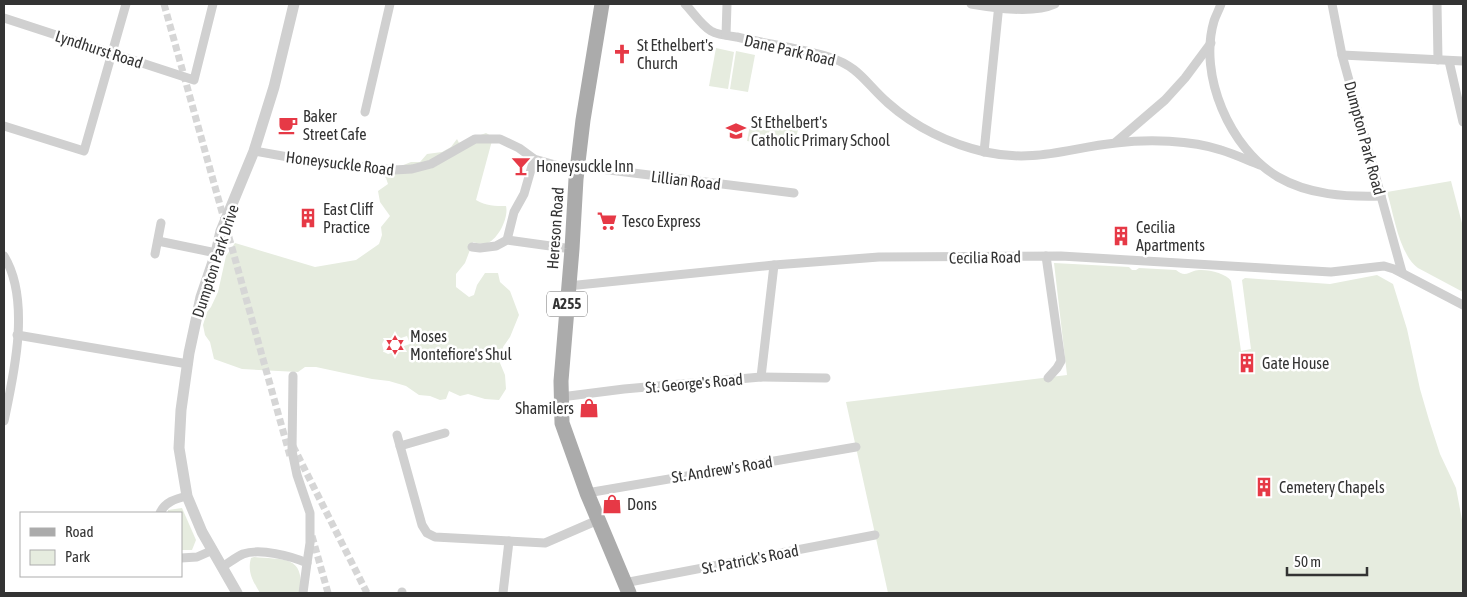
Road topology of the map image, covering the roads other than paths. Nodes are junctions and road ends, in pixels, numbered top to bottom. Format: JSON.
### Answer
{"nodes":[{"id":1,"x":126,"y":4,"type":"edge"},
{"id":2,"x":213,"y":4,"type":"edge"},
{"id":3,"x":294,"y":4,"type":"edge"},
{"id":4,"x":390,"y":4,"type":"edge"},
{"id":5,"x":602,"y":4,"type":"edge"},
{"id":6,"x":685,"y":4,"type":"edge"},
{"id":7,"x":727,"y":4,"type":"edge"},
{"id":8,"x":971,"y":4,"type":"edge"},
{"id":9,"x":1054,"y":4,"type":"edge"},
{"id":10,"x":1221,"y":4,"type":"edge"},
{"id":11,"x":1332,"y":4,"type":"edge"},
{"id":12,"x":1437,"y":4,"type":"edge"},
{"id":13,"x":999,"y":6,"type":"edge"},
{"id":14,"x":4,"y":18,"type":"edge"},
{"id":15,"x":726,"y":35,"type":"junction"},
{"id":16,"x":1211,"y":43,"type":"junction"},
{"id":17,"x":112,"y":52,"type":"junction"},
{"id":18,"x":1342,"y":55,"type":"junction"},
{"id":19,"x":1438,"y":60,"type":"junction"},
{"id":20,"x":1449,"y":61,"type":"junction"},
{"id":21,"x":1463,"y":61,"type":"edge"},
{"id":22,"x":365,"y":112,"type":"dead end"},
{"id":23,"x":1463,"y":122,"type":"edge"},
{"id":24,"x":4,"y":126,"type":"edge"},
{"id":25,"x":1116,"y":142,"type":"junction"},
{"id":26,"x":254,"y":151,"type":"junction"},
{"id":27,"x":984,"y":152,"type":"junction"},
{"id":28,"x":534,"y":159,"type":"junction"},
{"id":29,"x":1260,"y":165,"type":"junction"},
{"id":30,"x":578,"y":166,"type":"junction"},
{"id":31,"x":794,"y":193,"type":"dead end"},
{"id":32,"x":1381,"y":196,"type":"junction"},
{"id":33,"x":161,"y":223,"type":"dead end"},
{"id":34,"x":506,"y":240,"type":"junction"},
{"id":35,"x":158,"y":241,"type":"junction"},
{"id":36,"x":472,"y":247,"type":"dead end"},
{"id":37,"x":572,"y":249,"type":"junction"},
{"id":38,"x":216,"y":253,"type":"junction"},
{"id":39,"x":155,"y":254,"type":"dead end"},
{"id":40,"x":4,"y":256,"type":"edge"},
{"id":41,"x":1046,"y":256,"type":"junction"},
{"id":42,"x":774,"y":265,"type":"junction"},
{"id":43,"x":1402,"y":272,"type":"junction"},
{"id":44,"x":568,"y":286,"type":"junction"},
{"id":45,"x":1463,"y":306,"type":"edge"},
{"id":46,"x":17,"y":334,"type":"junction"},
{"id":47,"x":188,"y":364,"type":"junction"},
{"id":48,"x":294,"y":376,"type":"dead end"},
{"id":49,"x":761,"y":377,"type":"junction"},
{"id":50,"x":826,"y":378,"type":"dead end"},
{"id":51,"x":1048,"y":378,"type":"dead end"},
{"id":52,"x":562,"y":397,"type":"junction"},
{"id":53,"x":4,"y":421,"type":"edge"},
{"id":54,"x":445,"y":433,"type":"dead end"},
{"id":55,"x":397,"y":435,"type":"dead end"},
{"id":56,"x":400,"y":446,"type":"junction"},
{"id":57,"x":856,"y":447,"type":"dead end"},
{"id":58,"x":587,"y":493,"type":"junction"},
{"id":59,"x":186,"y":496,"type":"junction"},
{"id":60,"x":160,"y":512,"type":"edge"},
{"id":61,"x":598,"y":520,"type":"junction"},
{"id":62,"x":876,"y":535,"type":"dead end"},
{"id":63,"x":509,"y":541,"type":"junction"},
{"id":64,"x":213,"y":550,"type":"junction"},
{"id":65,"x":182,"y":558,"type":"edge"},
{"id":66,"x":307,"y":563,"type":"junction"},
{"id":67,"x":222,"y":567,"type":"junction"},
{"id":68,"x":626,"y":588,"type":"edge"},
{"id":69,"x":237,"y":593,"type":"edge"},
{"id":70,"x":303,"y":593,"type":"edge"},
{"id":71,"x":503,"y":593,"type":"edge"}],
"edges":[{"from":1,"to":17,"type":"street"},
{"from":2,"to":17,"type":"street","name":"Lyndhurst Road"},
{"from":3,"to":26,"type":"street","name":"Dumpton Park Drive"},
{"from":4,"to":22,"type":"street"},
{"from":5,"to":30,"type":"main road","name":"Hereson Road","number":"A255"},
{"from":6,"to":15,"type":"street","name":"Dane Park Road"},
{"from":7,"to":15,"type":"street"},
{"from":8,"to":13,"type":"street"},
{"from":9,"to":13,"type":"street"},
{"from":10,"to":16,"type":"street"},
{"from":11,"to":18,"type":"street","name":"Dumpton Park Road"},
{"from":12,"to":19,"type":"street"},
{"from":13,"to":27,"type":"street"},
{"from":14,"to":17,"type":"street","name":"Lyndhurst Road"},
{"from":15,"to":27,"type":"street","name":"Dane Park Road"},
{"from":16,"to":25,"type":"street"},
{"from":16,"to":29,"type":"street"},
{"from":17,"to":24,"type":"street"},
{"from":18,"to":19,"type":"street"},
{"from":18,"to":32,"type":"street","name":"Dumpton Park Road"},
{"from":19,"to":20,"type":"street"},
{"from":20,"to":21,"type":"street"},
{"from":20,"to":23,"type":"street"},
{"from":25,"to":27,"type":"street","name":"Dane Park Road"},
{"from":25,"to":29,"type":"street","name":"Dane Park Road"},
{"from":26,"to":28,"type":"street","name":"Honeysuckle Road"},
{"from":26,"to":38,"type":"street","name":"Dumpton Park Drive"},
{"from":28,"to":30,"type":"street","name":"Honeysuckle Road"},
{"from":28,"to":34,"type":"street"},
{"from":29,"to":32,"type":"street"},
{"from":30,"to":31,"type":"street","name":"Lillian Road"},
{"from":30,"to":37,"type":"main road","name":"Hereson Road","number":"A255"},
{"from":32,"to":43,"type":"street","name":"Dumpton Park Road"},
{"from":33,"to":35,"type":"street"},
{"from":34,"to":36,"type":"street"},
{"from":34,"to":37,"type":"street"},
{"from":35,"to":38,"type":"street"},
{"from":35,"to":39,"type":"street"},
{"from":37,"to":44,"type":"main road","name":"Hereson Road","number":"A255"},
{"from":38,"to":47,"type":"street","name":"Dumpton Park Drive"},
{"from":40,"to":46,"type":"street"},
{"from":41,"to":42,"type":"street","name":"Cecilia Road"},
{"from":41,"to":43,"type":"street","name":"Cecilia Road"},
{"from":41,"to":51,"type":"street"},
{"from":42,"to":44,"type":"street","name":"Cecilia Road"},
{"from":42,"to":49,"type":"street"},
{"from":43,"to":45,"type":"street","name":"Cecilia Road"},
{"from":44,"to":52,"type":"main road","name":"Hereson Road","number":"A255"},
{"from":46,"to":47,"type":"street"},
{"from":46,"to":53,"type":"street"},
{"from":47,"to":59,"type":"street","name":"Dumpton Park Drive"},
{"from":48,"to":66,"type":"street"},
{"from":49,"to":50,"type":"street","name":"St. George's Road"},
{"from":49,"to":52,"type":"street","name":"St. George's Road"},
{"from":52,"to":58,"type":"main road","name":"Hereson Road","number":"A255"},
{"from":54,"to":56,"type":"street"},
{"from":55,"to":56,"type":"street"},
{"from":56,"to":63,"type":"street"},
{"from":57,"to":58,"type":"street","name":"St. Andrew's Road"},
{"from":58,"to":61,"type":"main road","name":"Hereson Road","number":"A255"},
{"from":59,"to":60,"type":"street"},
{"from":59,"to":64,"type":"street","name":"Dumpton Park Drive"},
{"from":61,"to":63,"type":"street"},
{"from":61,"to":68,"type":"main road","name":"Hereson Road","number":"A255"},
{"from":62,"to":68,"type":"street","name":"St. Patrick's Road"},
{"from":63,"to":71,"type":"street"},
{"from":64,"to":65,"type":"street"},
{"from":64,"to":67,"type":"street","name":"Dumpton Park Drive"},
{"from":66,"to":67,"type":"street"},
{"from":66,"to":70,"type":"street"},
{"from":67,"to":69,"type":"street","name":"Dumpton Park Drive"}]}
